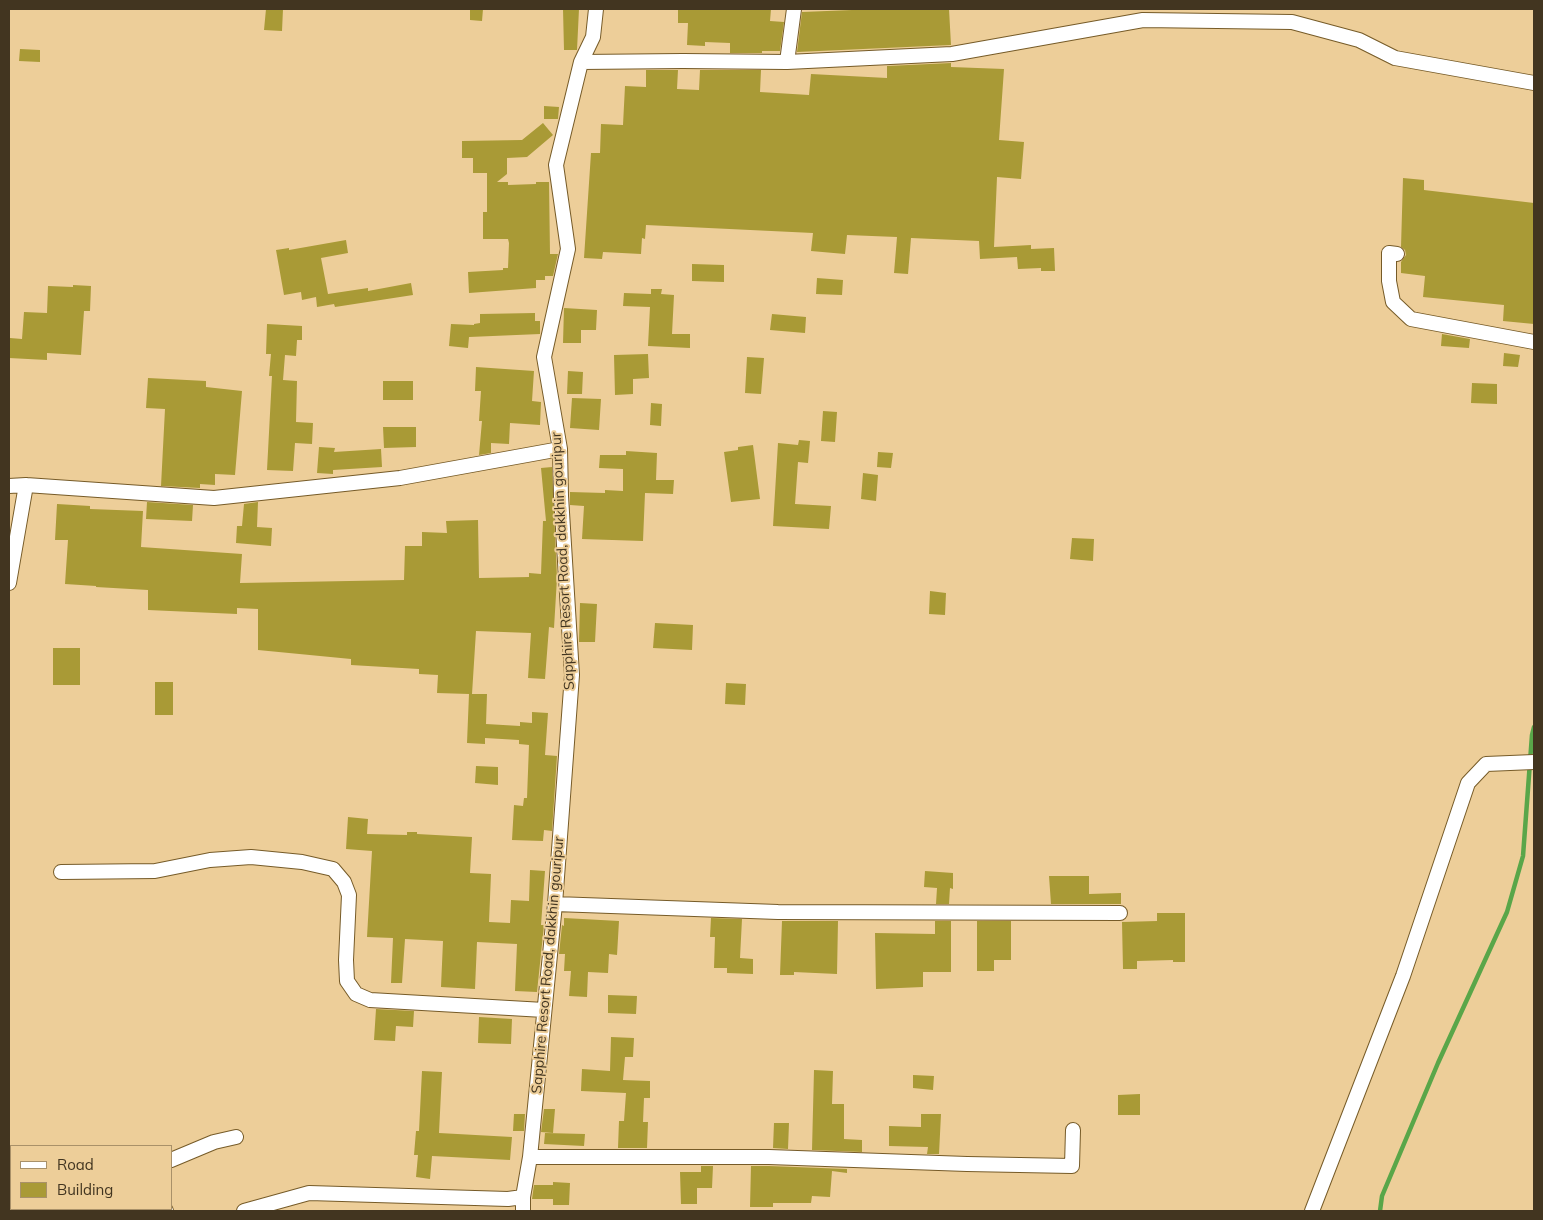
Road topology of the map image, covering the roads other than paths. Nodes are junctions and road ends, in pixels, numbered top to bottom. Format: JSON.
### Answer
{"nodes":[{"id":1,"x":596,"y":9,"type":"edge"},
{"id":2,"x":794,"y":9,"type":"edge"},
{"id":3,"x":581,"y":62,"type":"junction"},
{"id":4,"x":787,"y":62,"type":"junction"},
{"id":5,"x":1534,"y":83,"type":"edge"},
{"id":6,"x":1397,"y":254,"type":"dead end"},
{"id":7,"x":1534,"y":342,"type":"edge"},
{"id":8,"x":560,"y":449,"type":"junction"},
{"id":9,"x":26,"y":485,"type":"junction"},
{"id":10,"x":9,"y":486,"type":"edge"},
{"id":11,"x":9,"y":583,"type":"edge"},
{"id":12,"x":1534,"y":762,"type":"edge"},
{"id":13,"x":61,"y":872,"type":"dead end"},
{"id":14,"x":555,"y":904,"type":"junction"},
{"id":15,"x":1120,"y":913,"type":"dead end"},
{"id":16,"x":544,"y":1010,"type":"junction"},
{"id":17,"x":1073,"y":1130,"type":"dead end"},
{"id":18,"x":236,"y":1137,"type":"dead end"},
{"id":19,"x":530,"y":1157,"type":"junction"},
{"id":20,"x":172,"y":1160,"type":"edge"},
{"id":21,"x":523,"y":1197,"type":"junction"},
{"id":22,"x":244,"y":1211,"type":"edge"},
{"id":23,"x":523,"y":1211,"type":"edge"},
{"id":24,"x":1312,"y":1211,"type":"edge"}],
"edges":[{"from":1,"to":3,"type":"street","name":"Sapphire Resort Road, dakkhin gouripur"},
{"from":2,"to":4,"type":"street"},
{"from":3,"to":4,"type":"street"},
{"from":3,"to":8,"type":"street","name":"Sapphire Resort Road, dakkhin gouripur"},
{"from":4,"to":5,"type":"street"},
{"from":6,"to":7,"type":"street"},
{"from":8,"to":9,"type":"street"},
{"from":8,"to":14,"type":"street","name":"Sapphire Resort Road, dakkhin gouripur"},
{"from":9,"to":10,"type":"street"},
{"from":9,"to":11,"type":"street"},
{"from":12,"to":24,"type":"street"},
{"from":13,"to":16,"type":"street"},
{"from":14,"to":15,"type":"street"},
{"from":14,"to":16,"type":"street","name":"Sapphire Resort Road, dakkhin gouripur"},
{"from":16,"to":19,"type":"street","name":"Sapphire Resort Road, dakkhin gouripur"},
{"from":17,"to":19,"type":"street"},
{"from":18,"to":20,"type":"street"},
{"from":19,"to":21,"type":"street","name":"Sapphire Resort Road, dakkhin gouripur"},
{"from":21,"to":22,"type":"street"},
{"from":21,"to":23,"type":"street","name":"Sapphire Resort Road, dakkhin gouripur"}]}
